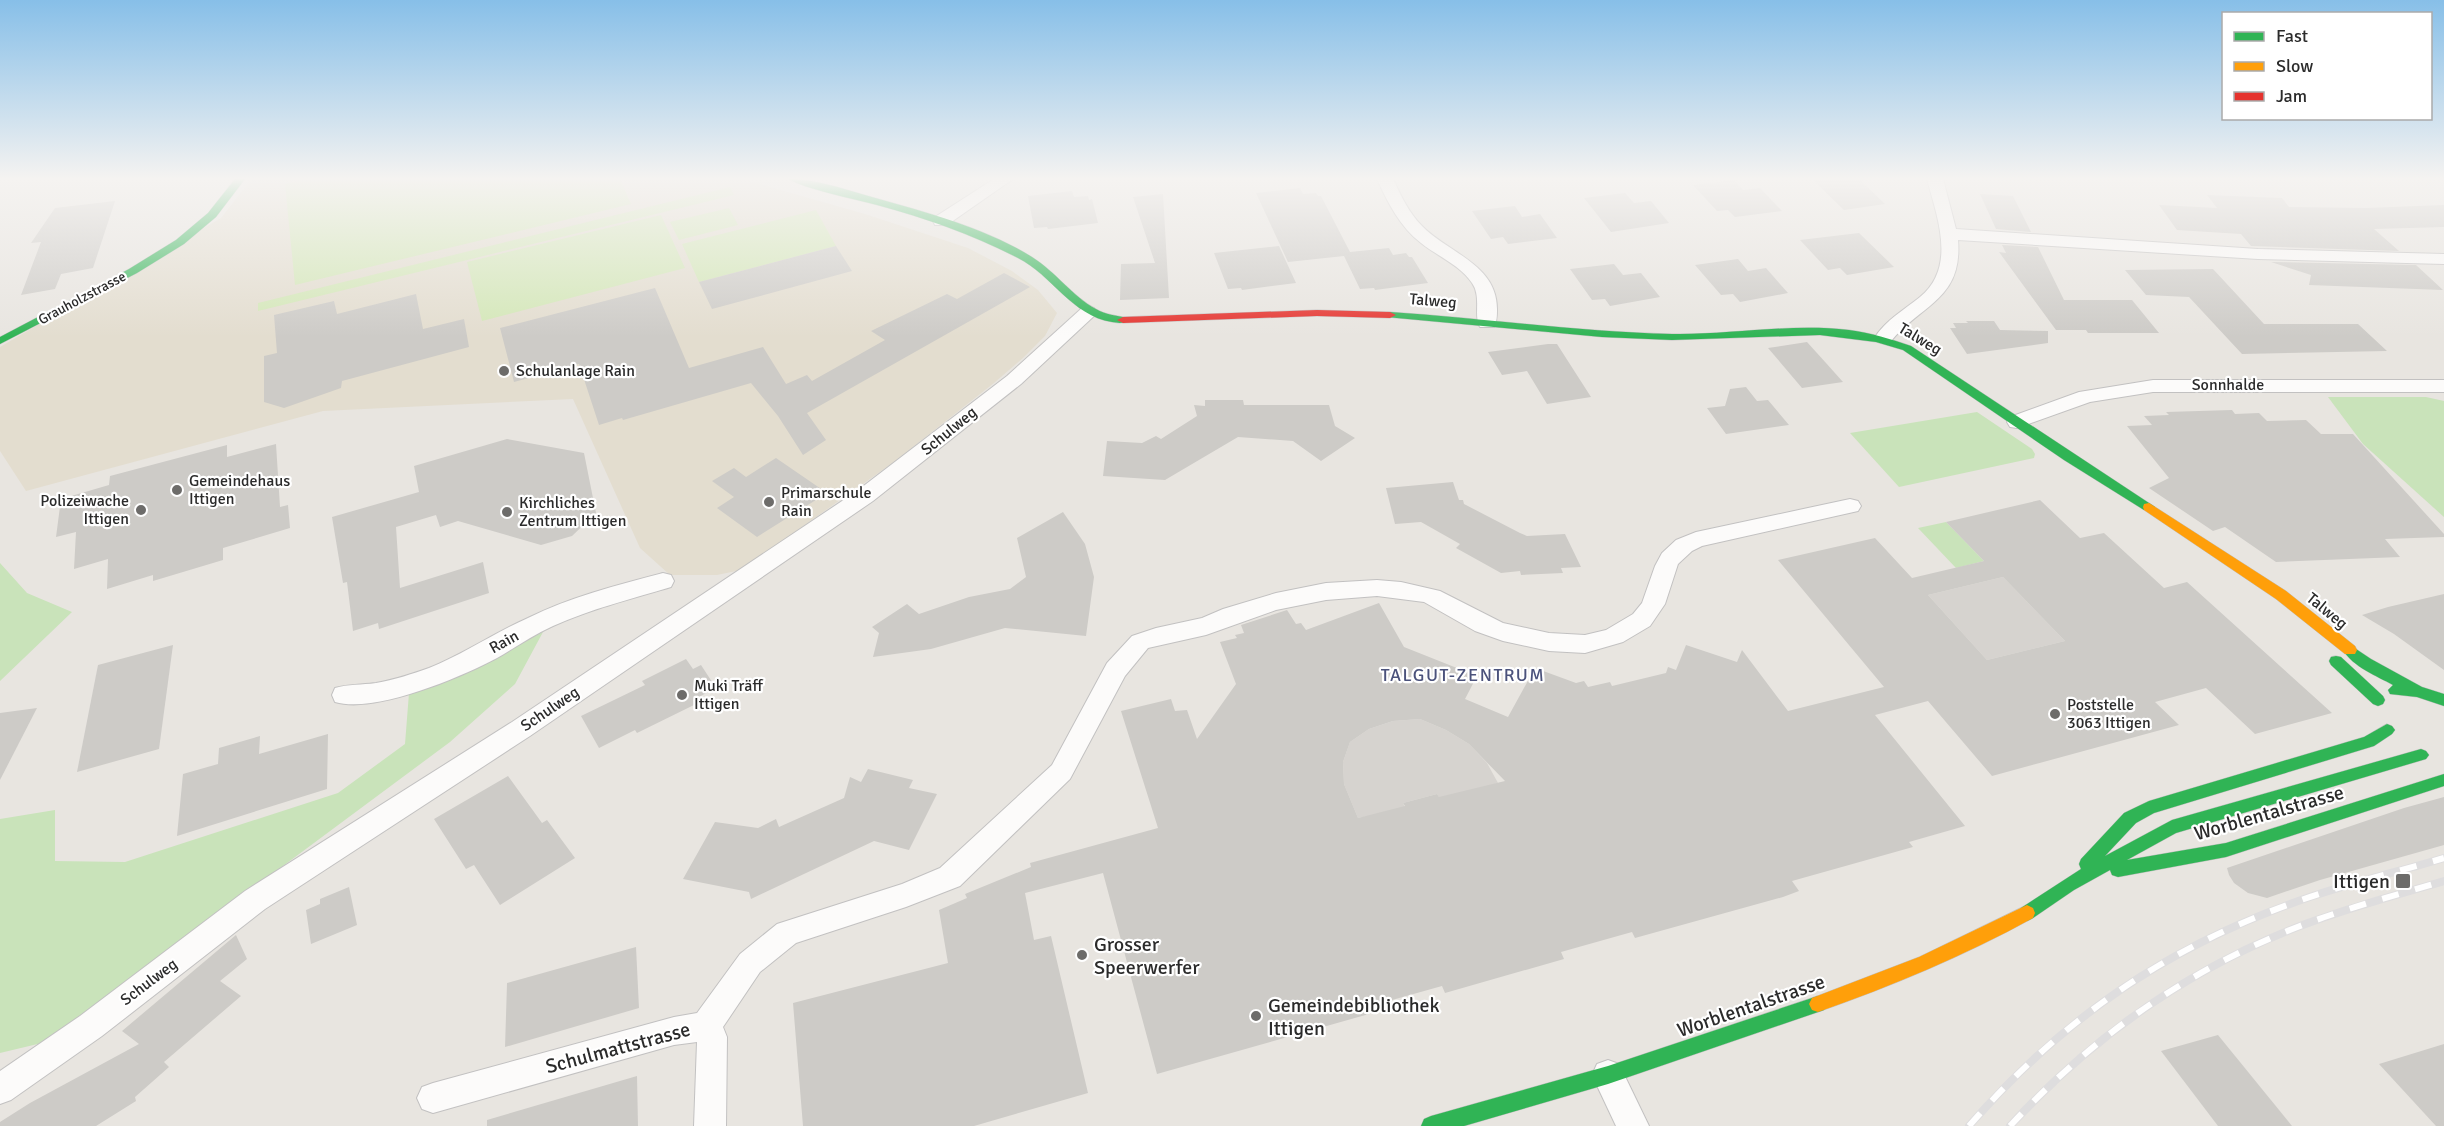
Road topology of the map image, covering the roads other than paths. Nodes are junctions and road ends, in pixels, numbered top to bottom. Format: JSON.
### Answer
{"nodes":[{"id":1,"x":192,"y":232,"type":"edge"},
{"id":2,"x":970,"y":232,"type":"edge"},
{"id":3,"x":1417,"y":232,"type":"edge"},
{"id":4,"x":1949,"y":234,"type":"joint"},
{"id":5,"x":2444,"y":259,"type":"edge"},
{"id":6,"x":1088,"y":312,"type":"junction"},
{"id":7,"x":1487,"y":322,"type":"junction"},
{"id":8,"x":1884,"y":337,"type":"junction"},
{"id":9,"x":0,"y":341,"type":"edge"},
{"id":10,"x":2444,"y":386,"type":"edge"},
{"id":11,"x":2017,"y":422,"type":"junction"},
{"id":12,"x":2068,"y":457,"type":"junction"},
{"id":13,"x":1850,"y":506,"type":"dead end"},
{"id":14,"x":2193,"y":553,"type":"dead end"},
{"id":15,"x":663,"y":581,"type":"dead end"},
{"id":16,"x":2322,"y":650,"type":"dead end"},
{"id":17,"x":2417,"y":691,"type":"junction"},
{"id":18,"x":344,"y":694,"type":"dead end"},
{"id":19,"x":2444,"y":700,"type":"edge"},
{"id":20,"x":2387,"y":724,"type":"junction"},
{"id":21,"x":2421,"y":755,"type":"junction"},
{"id":22,"x":2435,"y":761,"type":"dead end"},
{"id":23,"x":2444,"y":780,"type":"edge"},
{"id":24,"x":2068,"y":885,"type":"junction"},
{"id":25,"x":704,"y":1028,"type":"junction"},
{"id":26,"x":1608,"y":1075,"type":"junction"},
{"id":27,"x":0,"y":1089,"type":"edge"},
{"id":28,"x":433,"y":1098,"type":"dead end"},
{"id":29,"x":710,"y":1126,"type":"edge"},
{"id":30,"x":1431,"y":1126,"type":"edge"},
{"id":31,"x":1633,"y":1126,"type":"edge"}],
"edges":[{"from":1,"to":9,"type":"street","name":"Grauholzstrasse"},
{"from":2,"to":6,"type":"street","name":"Talweg"},
{"from":3,"to":7,"type":"street"},
{"from":4,"to":5,"type":"street"},
{"from":4,"to":8,"type":"street"},
{"from":6,"to":7,"type":"street","name":"Talweg"},
{"from":6,"to":27,"type":"street","name":"Schulweg"},
{"from":7,"to":8,"type":"street","name":"Talweg"},
{"from":8,"to":11,"type":"street","name":"Talweg"},
{"from":10,"to":11,"type":"street","name":"Sonnhalde"},
{"from":11,"to":12,"type":"street","name":"Talweg"},
{"from":12,"to":14,"type":"street","name":"Talweg"},
{"from":12,"to":17,"type":"street","name":"Talweg"},
{"from":13,"to":25,"type":"street"},
{"from":15,"to":18,"type":"street","name":"Rain"},
{"from":16,"to":20,"type":"street","name":"Talweg"},
{"from":17,"to":19,"type":"street"},
{"from":17,"to":20,"type":"street","name":"Worblentalstrasse"},
{"from":20,"to":21,"type":"street","name":"Talweg"},
{"from":20,"to":24,"type":"street","name":"Worblentalstrasse"},
{"from":21,"to":22,"type":"street","name":"Talweg"},
{"from":21,"to":24,"type":"street","name":"Worblentalstrasse"},
{"from":23,"to":24,"type":"street","name":"Worblentalstrasse"},
{"from":24,"to":26,"type":"street","name":"Worblentalstrasse"},
{"from":25,"to":28,"type":"street","name":"Schulmattstrasse"},
{"from":25,"to":29,"type":"street","name":"Schulmattstrasse"},
{"from":26,"to":30,"type":"street","name":"Worblentalstrasse"},
{"from":26,"to":31,"type":"street"}]}
